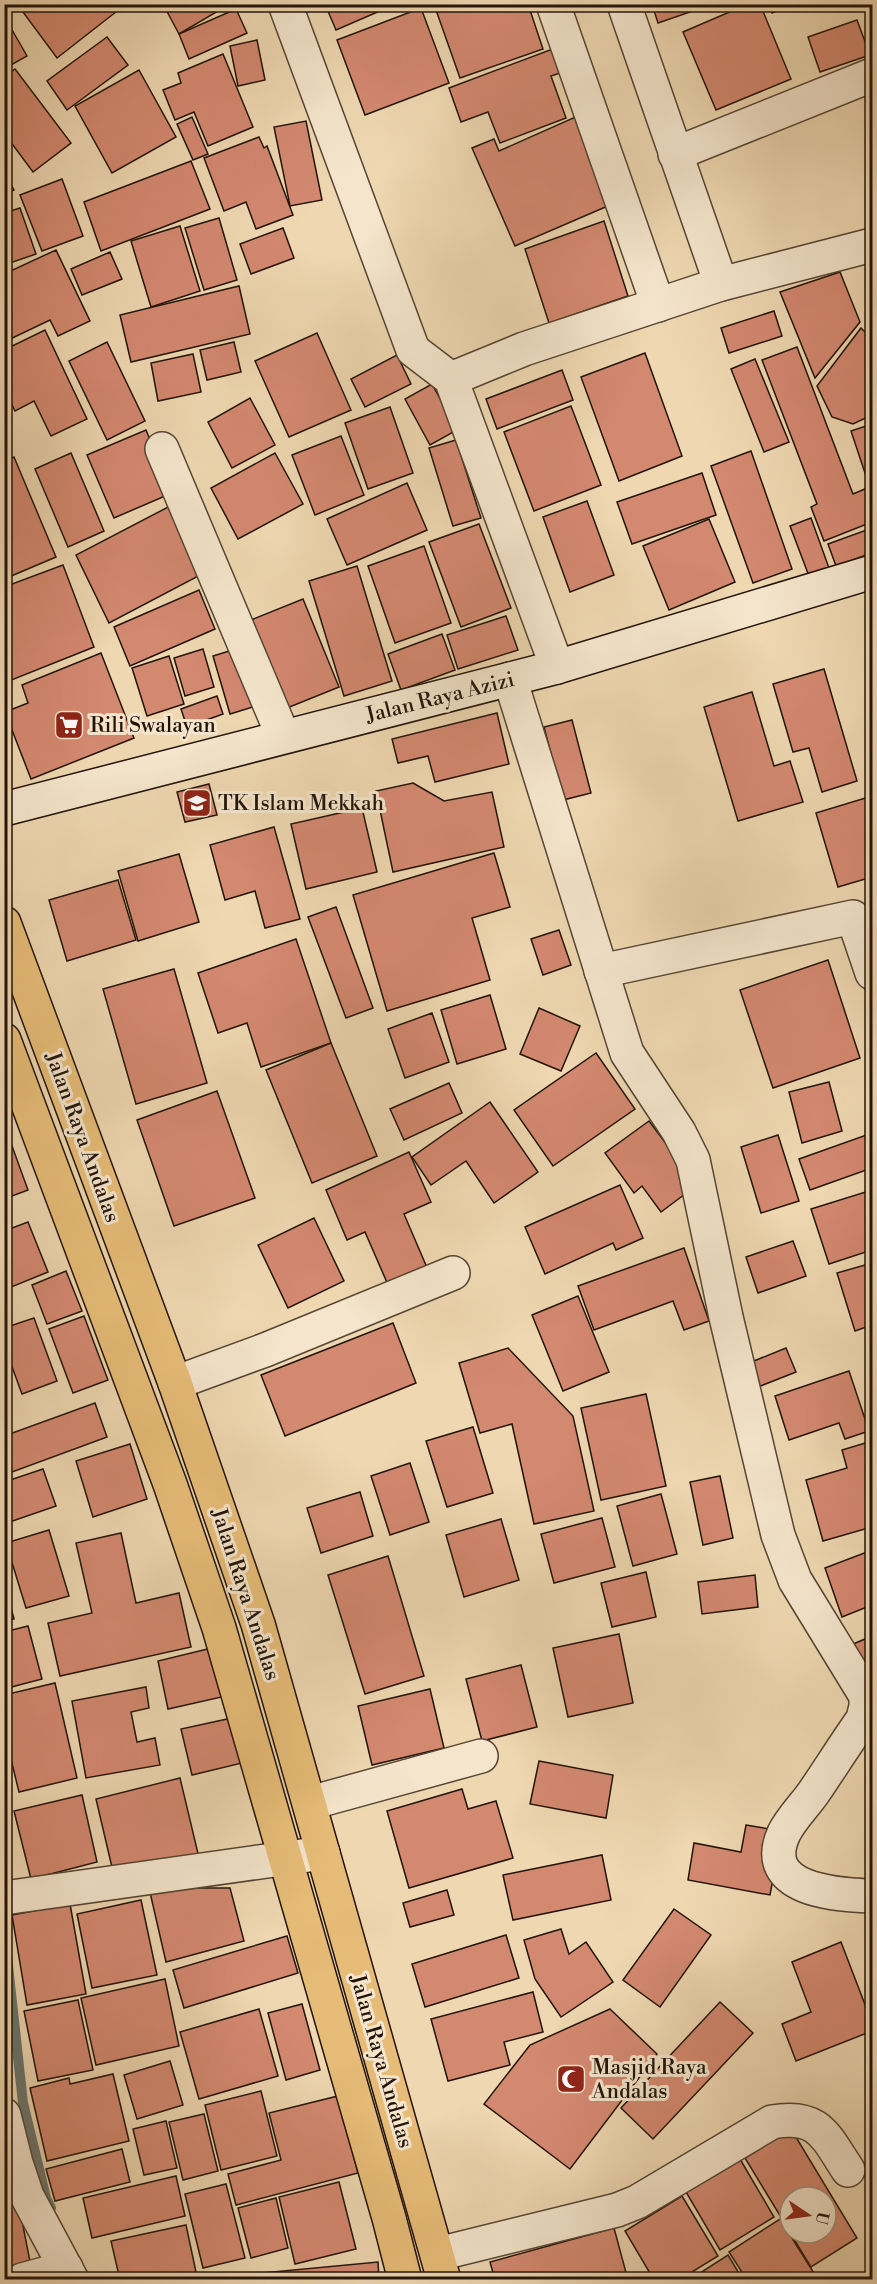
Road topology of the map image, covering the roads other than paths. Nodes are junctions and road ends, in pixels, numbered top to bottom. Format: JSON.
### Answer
{"nodes":[{"id":1,"x":285,"y":4,"type":"edge"},
{"id":2,"x":553,"y":4,"type":"edge"},
{"id":3,"x":624,"y":4,"type":"edge"},
{"id":4,"x":873,"y":75,"type":"edge"},
{"id":5,"x":675,"y":154,"type":"junction"},
{"id":6,"x":873,"y":245,"type":"edge"},
{"id":7,"x":721,"y":284,"type":"junction"},
{"id":8,"x":658,"y":305,"type":"junction"},
{"id":9,"x":451,"y":379,"type":"junction"},
{"id":10,"x":162,"y":449,"type":"dead end"},
{"id":11,"x":873,"y":572,"type":"edge"},
{"id":12,"x":557,"y":667,"type":"junction"},
{"id":13,"x":510,"y":679,"type":"junction"},
{"id":14,"x":283,"y":736,"type":"junction"},
{"id":15,"x":4,"y":809,"type":"edge"},
{"id":16,"x":863,"y":914,"type":"edge"},
{"id":17,"x":4,"y":923,"type":"edge"},
{"id":18,"x":601,"y":971,"type":"junction"},
{"id":19,"x":873,"y":973,"type":"edge"},
{"id":20,"x":4,"y":1040,"type":"edge"},
{"id":21,"x":89,"y":1154,"type":"junction"},
{"id":22,"x":52,"y":1168,"type":"junction"},
{"id":23,"x":453,"y":1273,"type":"dead end"},
{"id":24,"x":175,"y":1383,"type":"junction"},
{"id":25,"x":481,"y":1756,"type":"dead end"},
{"id":26,"x":310,"y":1803,"type":"junction"},
{"id":27,"x":323,"y":1853,"type":"junction"},
{"id":28,"x":286,"y":1859,"type":"junction"},
{"id":29,"x":873,"y":1896,"type":"edge"},
{"id":30,"x":9,"y":1898,"type":"edge"},
{"id":31,"x":4,"y":2115,"type":"edge"},
{"id":32,"x":848,"y":2170,"type":"dead end"},
{"id":33,"x":441,"y":2267,"type":"edge"},
{"id":34,"x":69,"y":2274,"type":"edge"},
{"id":35,"x":22,"y":2280,"type":"edge"},
{"id":36,"x":405,"y":2280,"type":"edge"}],
"edges":[{"from":1,"to":9,"type":"street"},
{"from":2,"to":8,"type":"street"},
{"from":3,"to":5,"type":"street"},
{"from":4,"to":5,"type":"street"},
{"from":5,"to":7,"type":"street"},
{"from":6,"to":7,"type":"street"},
{"from":7,"to":8,"type":"street"},
{"from":8,"to":9,"type":"street"},
{"from":9,"to":12,"type":"street"},
{"from":10,"to":14,"type":"street"},
{"from":11,"to":12,"type":"street","name":"Jalan Raya Azizi"},
{"from":12,"to":13,"type":"street","name":"Jalan Raya Azizi"},
{"from":13,"to":14,"type":"street","name":"Jalan Raya Azizi"},
{"from":13,"to":18,"type":"street"},
{"from":14,"to":15,"type":"street","name":"Jalan Raya Azizi"},
{"from":16,"to":18,"type":"street"},
{"from":16,"to":19,"type":"street"},
{"from":17,"to":21,"type":"main road","name":"Jalan Raya Andalas"},
{"from":18,"to":29,"type":"street"},
{"from":20,"to":22,"type":"main road","name":"Jalan Raya Andalas"},
{"from":21,"to":22,"type":"main road"},
{"from":21,"to":24,"type":"main road","name":"Jalan Raya Andalas"},
{"from":22,"to":28,"type":"main road","name":"Jalan Raya Andalas"},
{"from":23,"to":24,"type":"street"},
{"from":24,"to":26,"type":"main road","name":"Jalan Raya Andalas"},
{"from":25,"to":26,"type":"street"},
{"from":26,"to":27,"type":"main road","name":"Jalan Raya Andalas"},
{"from":27,"to":28,"type":"street"},
{"from":27,"to":33,"type":"main road","name":"Jalan Raya Andalas"},
{"from":28,"to":30,"type":"street"},
{"from":28,"to":36,"type":"main road","name":"Jalan Raya Andalas"},
{"from":31,"to":34,"type":"street"},
{"from":32,"to":33,"type":"street"},
{"from":34,"to":35,"type":"street"}]}
